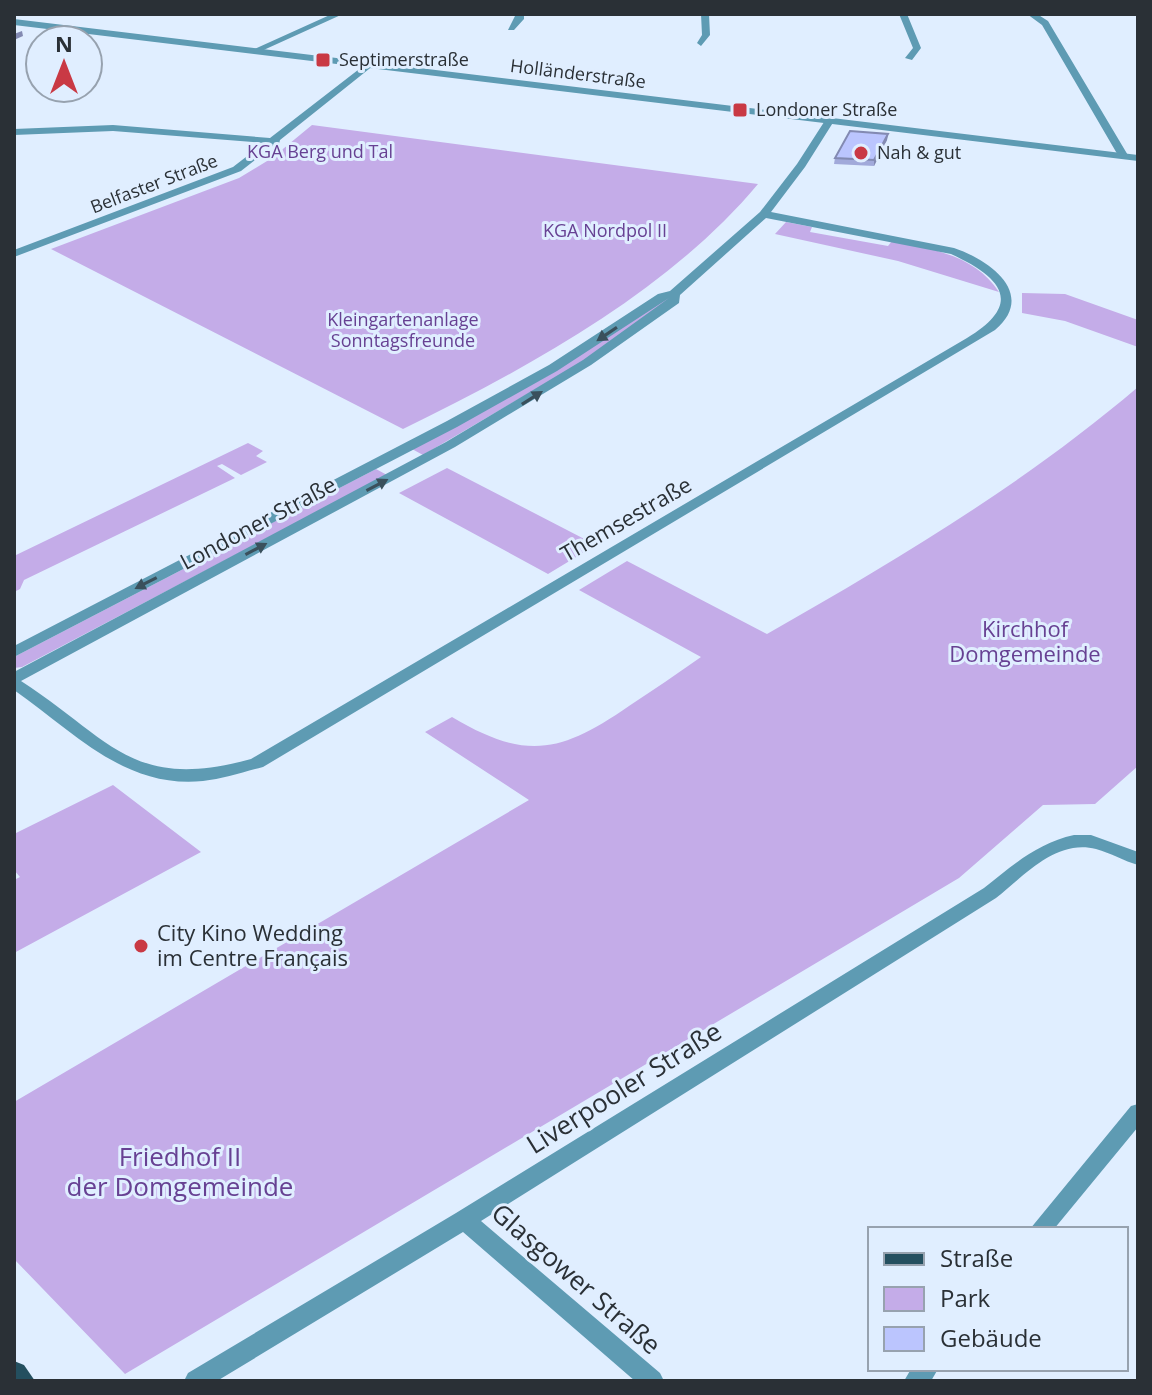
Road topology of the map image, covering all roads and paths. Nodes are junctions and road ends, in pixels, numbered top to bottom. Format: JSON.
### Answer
{"nodes":[{"id":1,"x":339,"y":14,"type":"edge"},
{"id":2,"x":520,"y":14,"type":"edge"},
{"id":3,"x":705,"y":14,"type":"edge"},
{"id":4,"x":903,"y":14,"type":"edge"},
{"id":5,"x":1031,"y":14,"type":"edge"},
{"id":6,"x":14,"y":22,"type":"edge"},
{"id":7,"x":511,"y":28,"type":"dead end"},
{"id":8,"x":701,"y":43,"type":"dead end"},
{"id":9,"x":254,"y":51,"type":"junction"},
{"id":10,"x":909,"y":58,"type":"dead end"},
{"id":11,"x":370,"y":65,"type":"junction"},
{"id":12,"x":829,"y":121,"type":"junction"},
{"id":13,"x":14,"y":132,"type":"edge"},
{"id":14,"x":276,"y":142,"type":"junction"},
{"id":15,"x":1124,"y":157,"type":"junction"},
{"id":16,"x":1138,"y":158,"type":"edge"},
{"id":17,"x":764,"y":214,"type":"junction"},
{"id":18,"x":14,"y":254,"type":"edge"},
{"id":19,"x":674,"y":294,"type":"junction"},
{"id":20,"x":14,"y":652,"type":"edge"},
{"id":21,"x":14,"y":681,"type":"edge"},
{"id":22,"x":1138,"y":859,"type":"edge"},
{"id":23,"x":1138,"y":1112,"type":"edge"},
{"id":24,"x":464,"y":1220,"type":"junction"},
{"id":25,"x":1043,"y":1227,"type":"edge"},
{"id":26,"x":14,"y":1375,"type":"edge"},
{"id":27,"x":20,"y":1381,"type":"edge"},
{"id":28,"x":196,"y":1381,"type":"edge"},
{"id":29,"x":652,"y":1381,"type":"edge"}],
"edges":[{"from":1,"to":9,"type":"street"},
{"from":2,"to":7,"type":"street"},
{"from":3,"to":8,"type":"street"},
{"from":4,"to":10,"type":"street"},
{"from":5,"to":15,"type":"street"},
{"from":6,"to":9,"type":"street","name":"Holländerstraße"},
{"from":9,"to":11,"type":"street","name":"Holländerstraße"},
{"from":11,"to":12,"type":"street","name":"Holländerstraße"},
{"from":11,"to":14,"type":"street","name":"Belfaster Straße"},
{"from":12,"to":15,"type":"street","name":"Holländerstraße"},
{"from":12,"to":17,"type":"street","name":"Londoner Straße"},
{"from":13,"to":14,"type":"street"},
{"from":14,"to":18,"type":"street","name":"Belfaster Straße"},
{"from":15,"to":16,"type":"street","name":"Holländerstraße"},
{"from":17,"to":19,"type":"street","name":"Londoner Straße"},
{"from":17,"to":21,"type":"street","name":"Themsestraße"},
{"from":19,"to":20,"type":"street","name":"Londoner Straße","one_way":true},
{"from":21,"to":19,"type":"street","name":"Londoner Straße","one_way":true},
{"from":22,"to":24,"type":"street","name":"Liverpooler Straße"},
{"from":23,"to":25,"type":"street"},
{"from":24,"to":28,"type":"street","name":"Liverpooler Straße"},
{"from":24,"to":29,"type":"street","name":"Glasgower Straße"},
{"from":26,"to":27,"type":"main road"}]}
